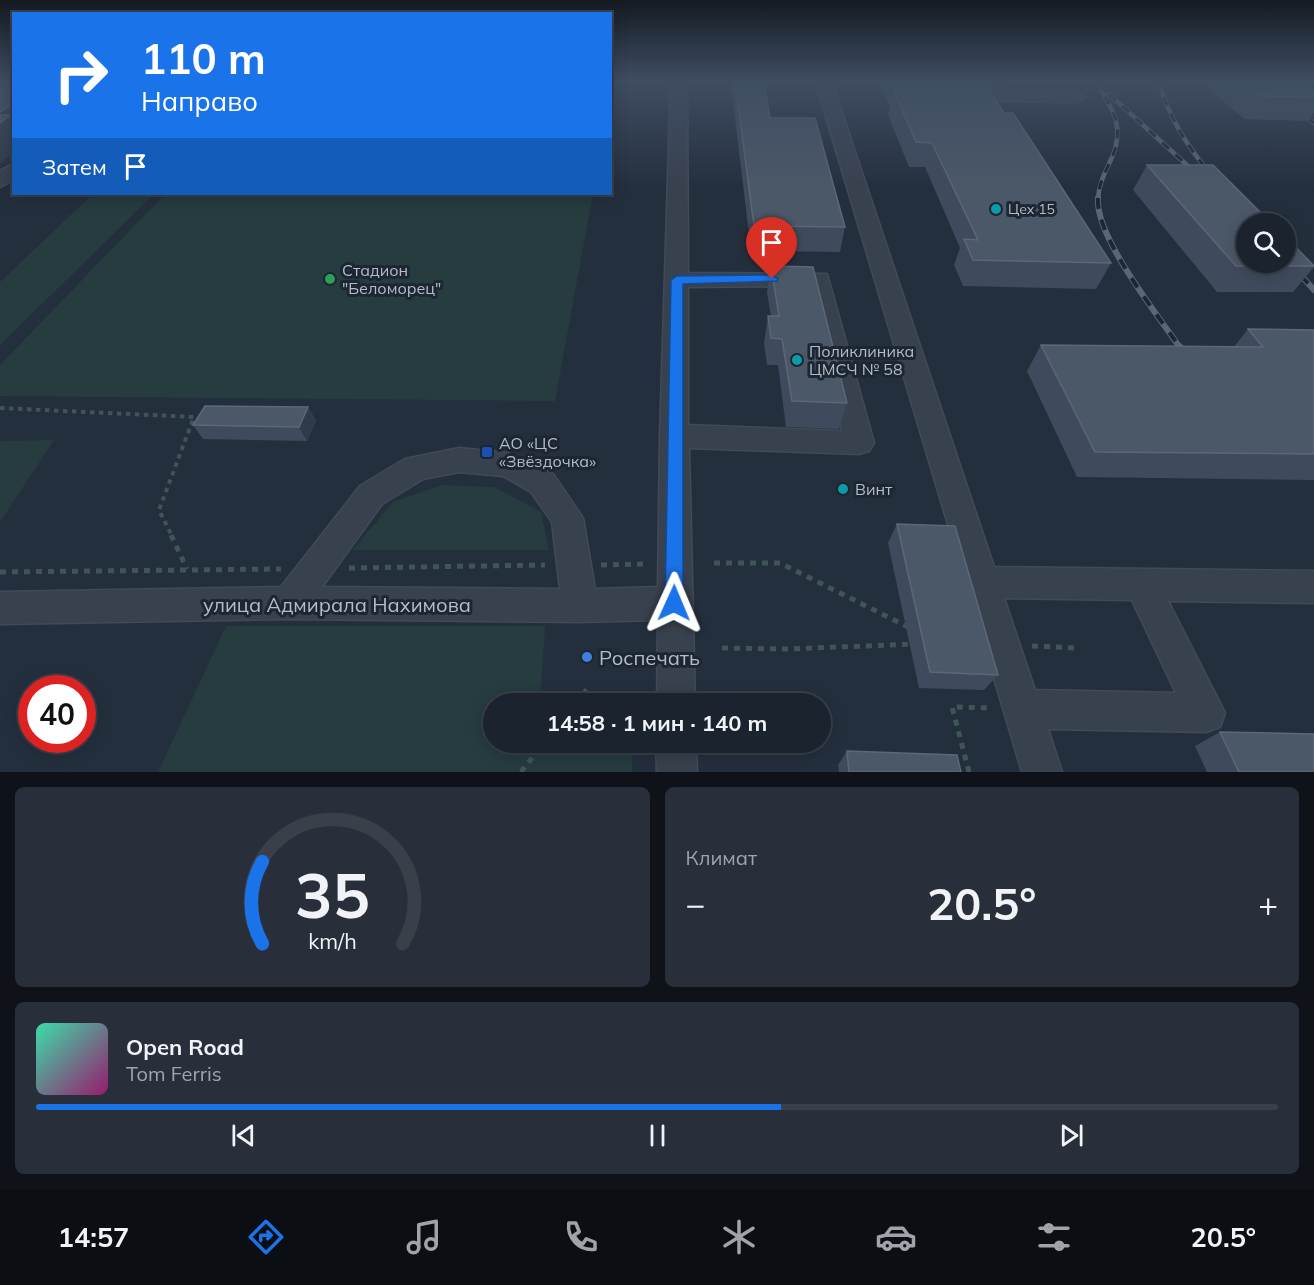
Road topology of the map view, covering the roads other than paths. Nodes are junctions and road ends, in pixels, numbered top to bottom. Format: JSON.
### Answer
{"nodes":[{"id":1,"x":679,"y":116,"type":"edge"},
{"id":2,"x":835,"y":116,"type":"edge"},
{"id":3,"x":12,"y":171,"type":"edge"},
{"id":4,"x":0,"y":181,"type":"edge"},
{"id":5,"x":677,"y":280,"type":"junction"},
{"id":6,"x":674,"y":436,"type":"junction"},
{"id":7,"x":982,"y":582,"type":"junction"},
{"id":8,"x":1142,"y":585,"type":"junction"},
{"id":9,"x":1314,"y":587,"type":"edge"},
{"id":10,"x":290,"y":603,"type":"junction"},
{"id":11,"x":674,"y":603,"type":"junction"},
{"id":12,"x":580,"y":606,"type":"junction"},
{"id":13,"x":0,"y":608,"type":"edge"},
{"id":14,"x":676,"y":693,"type":"edge"},
{"id":15,"x":1012,"y":708,"type":"junction"},
{"id":16,"x":676,"y":753,"type":"edge"},
{"id":17,"x":677,"y":772,"type":"edge"},
{"id":18,"x":1042,"y":772,"type":"edge"}],
"edges":[{"from":1,"to":5,"type":"street"},
{"from":2,"to":7,"type":"street"},
{"from":3,"to":4,"type":"street"},
{"from":5,"to":6,"type":"street"},
{"from":5,"to":6,"type":"street"},
{"from":6,"to":11,"type":"street"},
{"from":7,"to":8,"type":"street"},
{"from":7,"to":15,"type":"street"},
{"from":8,"to":9,"type":"street"},
{"from":8,"to":15,"type":"street"},
{"from":10,"to":12,"type":"street","name":"улица Адмирала Нахимова"},
{"from":10,"to":12,"type":"street"},
{"from":10,"to":13,"type":"street","name":"улица Адмирала Нахимова"},
{"from":11,"to":12,"type":"street","name":"улица Адмирала Нахимова"},
{"from":11,"to":14,"type":"street"},
{"from":15,"to":18,"type":"street"},
{"from":16,"to":17,"type":"street"}]}
